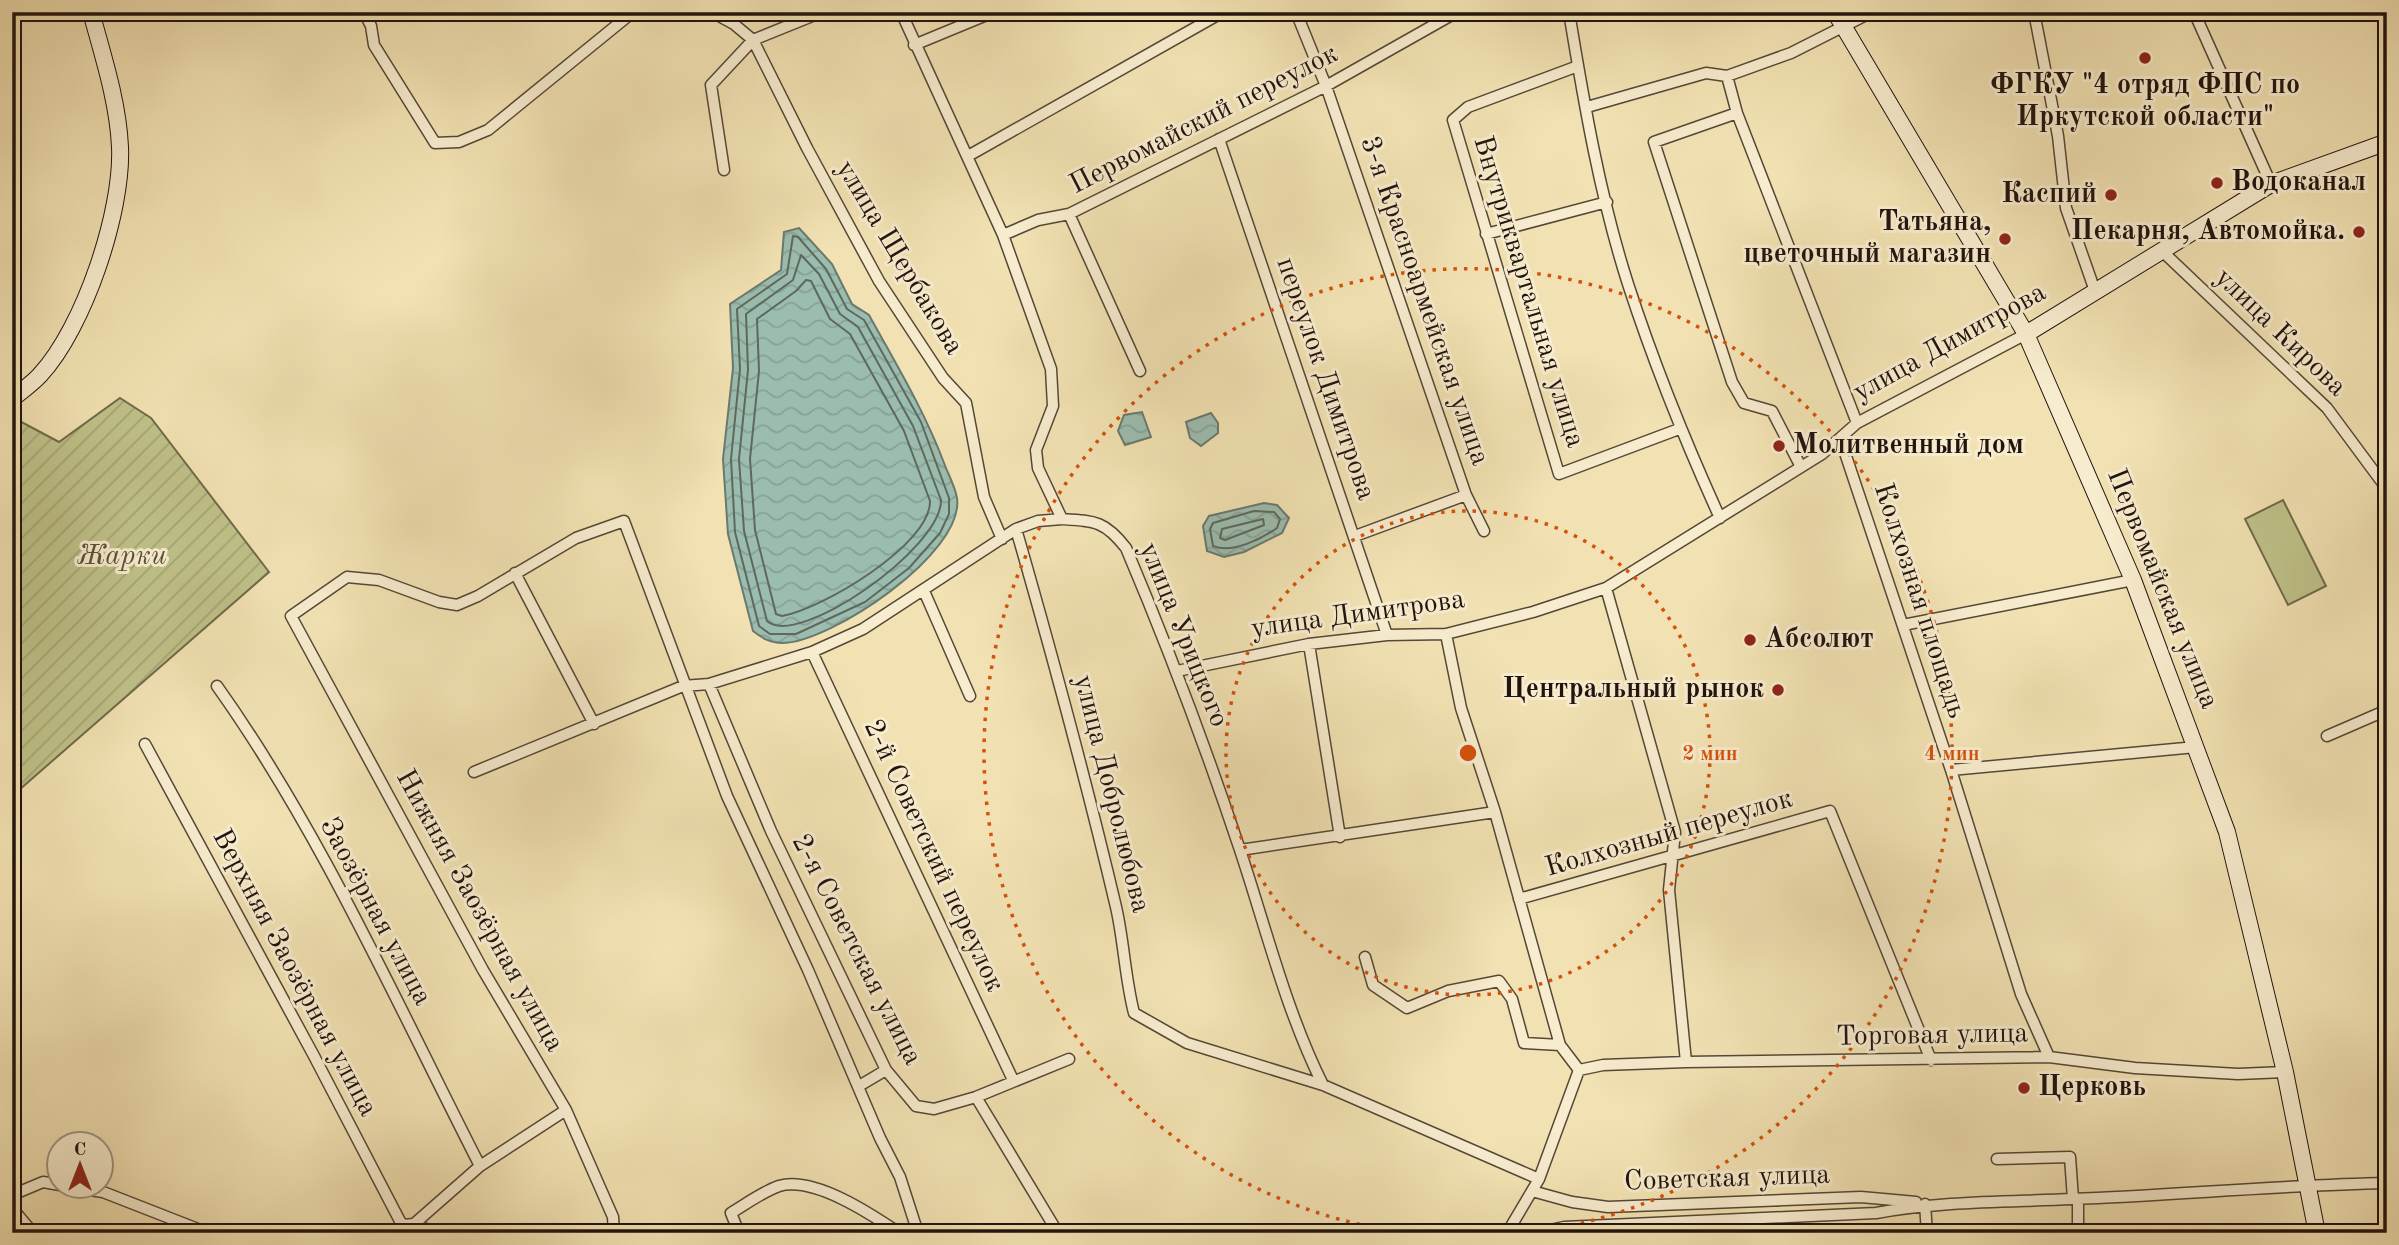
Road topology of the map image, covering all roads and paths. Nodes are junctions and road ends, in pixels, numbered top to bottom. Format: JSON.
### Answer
{"nodes":[{"id":1,"x":91,"y":12,"type":"edge"},
{"id":2,"x":364,"y":12,"type":"edge"},
{"id":3,"x":633,"y":12,"type":"edge"},
{"id":4,"x":712,"y":12,"type":"edge"},
{"id":5,"x":727,"y":12,"type":"edge"},
{"id":6,"x":822,"y":12,"type":"edge"},
{"id":7,"x":901,"y":12,"type":"edge"},
{"id":8,"x":994,"y":12,"type":"edge"},
{"id":9,"x":1223,"y":12,"type":"edge"},
{"id":10,"x":1296,"y":12,"type":"edge"},
{"id":11,"x":1457,"y":12,"type":"edge"},
{"id":12,"x":1569,"y":12,"type":"edge"},
{"id":13,"x":1835,"y":12,"type":"edge"},
{"id":14,"x":1872,"y":12,"type":"edge"},
{"id":15,"x":2034,"y":12,"type":"edge"},
{"id":16,"x":2194,"y":12,"type":"edge"},
{"id":17,"x":735,"y":24,"type":"junction"},
{"id":18,"x":1844,"y":28,"type":"junction"},
{"id":19,"x":753,"y":40,"type":"junction"},
{"id":20,"x":914,"y":45,"type":"junction"},
{"id":21,"x":1578,"y":66,"type":"junction"},
{"id":22,"x":1727,"y":76,"type":"junction"},
{"id":23,"x":1326,"y":86,"type":"junction"},
{"id":24,"x":1587,"y":107,"type":"junction"},
{"id":25,"x":1737,"y":113,"type":"junction"},
{"id":26,"x":1219,"y":139,"type":"junction"},
{"id":27,"x":2387,"y":142,"type":"edge"},
{"id":28,"x":968,"y":156,"type":"junction"},
{"id":29,"x":724,"y":170,"type":"dead end"},
{"id":30,"x":2271,"y":184,"type":"junction"},
{"id":31,"x":1607,"y":202,"type":"junction"},
{"id":32,"x":1069,"y":214,"type":"junction"},
{"id":33,"x":1486,"y":234,"type":"junction"},
{"id":34,"x":1003,"y":235,"type":"junction"},
{"id":35,"x":2161,"y":250,"type":"junction"},
{"id":36,"x":2095,"y":291,"type":"junction"},
{"id":37,"x":2026,"y":334,"type":"junction"},
{"id":38,"x":1140,"y":371,"type":"dead end"},
{"id":39,"x":12,"y":399,"type":"edge"},
{"id":40,"x":1857,"y":423,"type":"junction"},
{"id":41,"x":1679,"y":429,"type":"junction"},
{"id":42,"x":1840,"y":438,"type":"junction"},
{"id":43,"x":1801,"y":467,"type":"junction"},
{"id":44,"x":2387,"y":489,"type":"edge"},
{"id":45,"x":1466,"y":495,"type":"junction"},
{"id":46,"x":1720,"y":518,"type":"junction"},
{"id":47,"x":1062,"y":519,"type":"junction"},
{"id":48,"x":1016,"y":529,"type":"junction"},
{"id":49,"x":1484,"y":531,"type":"dead end"},
{"id":50,"x":1355,"y":536,"type":"junction"},
{"id":51,"x":1002,"y":539,"type":"junction"},
{"id":52,"x":515,"y":573,"type":"junction"},
{"id":53,"x":2133,"y":579,"type":"junction"},
{"id":54,"x":1606,"y":588,"type":"junction"},
{"id":55,"x":923,"y":591,"type":"junction"},
{"id":56,"x":1903,"y":625,"type":"junction"},
{"id":57,"x":1446,"y":634,"type":"junction"},
{"id":58,"x":1387,"y":635,"type":"junction"},
{"id":59,"x":1309,"y":644,"type":"junction"},
{"id":60,"x":812,"y":652,"type":"junction"},
{"id":61,"x":1177,"y":671,"type":"junction"},
{"id":62,"x":709,"y":684,"type":"junction"},
{"id":63,"x":217,"y":686,"type":"dead end"},
{"id":64,"x":683,"y":686,"type":"junction"},
{"id":65,"x":970,"y":696,"type":"dead end"},
{"id":66,"x":2387,"y":710,"type":"edge"},
{"id":67,"x":594,"y":724,"type":"junction"},
{"id":68,"x":2327,"y":736,"type":"dead end"},
{"id":69,"x":145,"y":744,"type":"dead end"},
{"id":70,"x":2196,"y":747,"type":"junction"},
{"id":71,"x":1951,"y":770,"type":"junction"},
{"id":72,"x":474,"y":772,"type":"dead end"},
{"id":73,"x":1495,"y":812,"type":"junction"},
{"id":74,"x":1340,"y":837,"type":"junction"},
{"id":75,"x":1240,"y":850,"type":"junction"},
{"id":76,"x":1672,"y":859,"type":"junction"},
{"id":77,"x":1519,"y":899,"type":"junction"},
{"id":78,"x":1365,"y":957,"type":"dead end"},
{"id":79,"x":1560,"y":1045,"type":"junction"},
{"id":80,"x":2049,"y":1057,"type":"junction"},
{"id":81,"x":1069,"y":1059,"type":"dead end"},
{"id":82,"x":1931,"y":1060,"type":"junction"},
{"id":83,"x":1686,"y":1062,"type":"junction"},
{"id":84,"x":886,"y":1070,"type":"junction"},
{"id":85,"x":1580,"y":1070,"type":"junction"},
{"id":86,"x":2285,"y":1072,"type":"junction"},
{"id":87,"x":1013,"y":1080,"type":"junction"},
{"id":88,"x":1323,"y":1085,"type":"junction"},
{"id":89,"x":859,"y":1086,"type":"junction"},
{"id":90,"x":975,"y":1097,"type":"junction"},
{"id":91,"x":566,"y":1110,"type":"junction"},
{"id":92,"x":1997,"y":1159,"type":"dead end"},
{"id":93,"x":480,"y":1166,"type":"junction"},
{"id":94,"x":1539,"y":1179,"type":"junction"},
{"id":95,"x":46,"y":1182,"type":"edge"},
{"id":96,"x":2387,"y":1183,"type":"edge"},
{"id":97,"x":2308,"y":1184,"type":"junction"},
{"id":98,"x":1532,"y":1191,"type":"junction"},
{"id":99,"x":12,"y":1195,"type":"edge"},
{"id":100,"x":116,"y":1197,"type":"edge"},
{"id":101,"x":2076,"y":1199,"type":"junction"},
{"id":102,"x":1925,"y":1204,"type":"junction"},
{"id":103,"x":12,"y":1208,"type":"edge"},
{"id":104,"x":414,"y":1224,"type":"junction"},
{"id":105,"x":402,"y":1225,"type":"junction"},
{"id":106,"x":1575,"y":1230,"type":"edge"},
{"id":107,"x":33,"y":1233,"type":"edge"},
{"id":108,"x":208,"y":1233,"type":"edge"},
{"id":109,"x":391,"y":1233,"type":"edge"},
{"id":110,"x":436,"y":1233,"type":"edge"},
{"id":111,"x":614,"y":1233,"type":"edge"},
{"id":112,"x":738,"y":1233,"type":"edge"},
{"id":113,"x":899,"y":1233,"type":"edge"},
{"id":114,"x":919,"y":1233,"type":"edge"},
{"id":115,"x":1058,"y":1233,"type":"edge"},
{"id":116,"x":1507,"y":1233,"type":"edge"},
{"id":117,"x":1537,"y":1233,"type":"edge"},
{"id":118,"x":1927,"y":1233,"type":"edge"},
{"id":119,"x":2078,"y":1233,"type":"edge"},
{"id":120,"x":2317,"y":1233,"type":"edge"}],
"edges":[{"from":1,"to":39,"type":"main road"},
{"from":2,"to":3,"type":"street"},
{"from":4,"to":17,"type":"street"},
{"from":5,"to":17,"type":"street","name":"улица Щербакова"},
{"from":6,"to":19,"type":"street"},
{"from":7,"to":20,"type":"street"},
{"from":8,"to":20,"type":"street"},
{"from":9,"to":28,"type":"street"},
{"from":10,"to":23,"type":"street","name":"3-я Красноармейская улица"},
{"from":11,"to":23,"type":"street","name":"Первомайский переулок"},
{"from":12,"to":21,"type":"street"},
{"from":13,"to":18,"type":"main road","name":"Первомайская улица"},
{"from":14,"to":18,"type":"street"},
{"from":15,"to":36,"type":"street"},
{"from":16,"to":30,"type":"street"},
{"from":17,"to":19,"type":"street","name":"улица Щербакова"},
{"from":18,"to":22,"type":"street"},
{"from":18,"to":37,"type":"main road","name":"Первомайская улица"},
{"from":19,"to":29,"type":"street"},
{"from":19,"to":51,"type":"street","name":"улица Щербакова"},
{"from":20,"to":28,"type":"street"},
{"from":21,"to":24,"type":"street"},
{"from":21,"to":33,"type":"street","name":"Внутриквартальная улица"},
{"from":22,"to":24,"type":"street"},
{"from":22,"to":25,"type":"street"},
{"from":23,"to":26,"type":"street","name":"Первомайский переулок"},
{"from":23,"to":45,"type":"street","name":"3-я Красноармейская улица"},
{"from":24,"to":31,"type":"street"},
{"from":25,"to":40,"type":"street"},
{"from":25,"to":43,"type":"street"},
{"from":26,"to":32,"type":"street","name":"Первомайский переулок"},
{"from":26,"to":50,"type":"street","name":"переулок Димитрова"},
{"from":27,"to":30,"type":"main road","name":"улица Димитрова"},
{"from":28,"to":34,"type":"street"},
{"from":30,"to":35,"type":"main road","name":"улица Димитрова"},
{"from":31,"to":33,"type":"street"},
{"from":31,"to":41,"type":"street"},
{"from":32,"to":34,"type":"street","name":"Первомайский переулок"},
{"from":32,"to":38,"type":"street"},
{"from":33,"to":41,"type":"street","name":"Внутриквартальная улица"},
{"from":34,"to":47,"type":"street"},
{"from":35,"to":36,"type":"main road","name":"улица Димитрова"},
{"from":35,"to":44,"type":"street","name":"улица Кирова"},
{"from":36,"to":37,"type":"main road","name":"улица Димитрова"},
{"from":37,"to":40,"type":"street","name":"улица Димитрова"},
{"from":37,"to":53,"type":"main road","name":"Первомайская улица"},
{"from":40,"to":42,"type":"street","name":"улица Димитрова"},
{"from":41,"to":46,"type":"street"},
{"from":42,"to":43,"type":"street","name":"улица Димитрова"},
{"from":42,"to":56,"type":"street","name":"Колхозная площадь"},
{"from":43,"to":46,"type":"street","name":"улица Димитрова"},
{"from":45,"to":49,"type":"street"},
{"from":45,"to":50,"type":"street","name":"3-я Красноармейская улица"},
{"from":46,"to":54,"type":"street","name":"улица Димитрова"},
{"from":47,"to":48,"type":"street","name":"улица Урицкого"},
{"from":47,"to":61,"type":"street","name":"улица Урицкого"},
{"from":48,"to":51,"type":"street"},
{"from":48,"to":88,"type":"street","name":"улица Добролюбова"},
{"from":50,"to":58,"type":"street","name":"переулок Димитрова"},
{"from":51,"to":55,"type":"street"},
{"from":52,"to":64,"type":"street"},
{"from":52,"to":67,"type":"street"},
{"from":52,"to":91,"type":"street","name":"Нижняя Заозёрная улица"},
{"from":53,"to":56,"type":"street"},
{"from":53,"to":70,"type":"main road","name":"Первомайская улица"},
{"from":54,"to":57,"type":"street","name":"улица Димитрова"},
{"from":54,"to":76,"type":"street"},
{"from":55,"to":60,"type":"street"},
{"from":55,"to":65,"type":"street"},
{"from":56,"to":71,"type":"street","name":"Колхозная площадь"},
{"from":57,"to":58,"type":"street","name":"улица Димитрова"},
{"from":57,"to":73,"type":"street"},
{"from":58,"to":59,"type":"street","name":"улица Димитрова"},
{"from":59,"to":61,"type":"street","name":"улица Димитрова"},
{"from":59,"to":74,"type":"street"},
{"from":60,"to":62,"type":"street"},
{"from":60,"to":87,"type":"street","name":"2-й Советский переулок"},
{"from":61,"to":75,"type":"street","name":"улица Урицкого"},
{"from":62,"to":64,"type":"street"},
{"from":62,"to":84,"type":"street","name":"2-я Советская улица"},
{"from":63,"to":93,"type":"street","name":"Заозёрная улица"},
{"from":64,"to":67,"type":"street"},
{"from":64,"to":89,"type":"street"},
{"from":66,"to":68,"type":"street"},
{"from":67,"to":72,"type":"street"},
{"from":69,"to":105,"type":"street","name":"Верхняя Заозёрная улица"},
{"from":70,"to":71,"type":"street"},
{"from":70,"to":86,"type":"main road","name":"Первомайская улица"},
{"from":71,"to":80,"type":"street","name":"Колхозная площадь"},
{"from":73,"to":74,"type":"street"},
{"from":73,"to":77,"type":"street"},
{"from":74,"to":75,"type":"street"},
{"from":75,"to":88,"type":"street","name":"улица Урицкого"},
{"from":76,"to":77,"type":"street","name":"Колхозный переулок"},
{"from":76,"to":82,"type":"street","name":"Колхозный переулок"},
{"from":76,"to":83,"type":"street"},
{"from":77,"to":79,"type":"street"},
{"from":78,"to":79,"type":"street"},
{"from":79,"to":85,"type":"street"},
{"from":80,"to":82,"type":"street","name":"Торговая улица"},
{"from":80,"to":86,"type":"street","name":"Торговая улица"},
{"from":81,"to":87,"type":"street"},
{"from":82,"to":83,"type":"street","name":"Торговая улица"},
{"from":83,"to":85,"type":"street","name":"Торговая улица"},
{"from":84,"to":89,"type":"street"},
{"from":84,"to":90,"type":"street","name":"2-я Советская улица"},
{"from":85,"to":94,"type":"street"},
{"from":86,"to":97,"type":"main road","name":"Первомайская улица"},
{"from":87,"to":90,"type":"street"},
{"from":88,"to":94,"type":"street"},
{"from":89,"to":114,"type":"street"},
{"from":90,"to":115,"type":"street"},
{"from":91,"to":93,"type":"street"},
{"from":91,"to":111,"type":"street","name":"Нижняя Заозёрная улица"},
{"from":92,"to":101,"type":"street"},
{"from":93,"to":104,"type":"street"},
{"from":94,"to":98,"type":"street"},
{"from":95,"to":99,"type":"street"},
{"from":96,"to":97,"type":"street","name":"Советская улица"},
{"from":97,"to":101,"type":"street","name":"Советская улица"},
{"from":97,"to":120,"type":"main road","name":"Первомайская улица"},
{"from":98,"to":102,"type":"street","name":"Советская улица"},
{"from":98,"to":116,"type":"street"},
{"from":100,"to":108,"type":"street"},
{"from":101,"to":102,"type":"street","name":"Советская улица"},
{"from":101,"to":119,"type":"street"},
{"from":102,"to":106,"type":"street","name":"Советская улица"},
{"from":102,"to":118,"type":"street"},
{"from":103,"to":107,"type":"street"},
{"from":104,"to":105,"type":"street"},
{"from":104,"to":110,"type":"street"},
{"from":105,"to":109,"type":"street"},
{"from":106,"to":117,"type":"street","name":"Советская улица"},
{"from":112,"to":113,"type":"street"}]}
